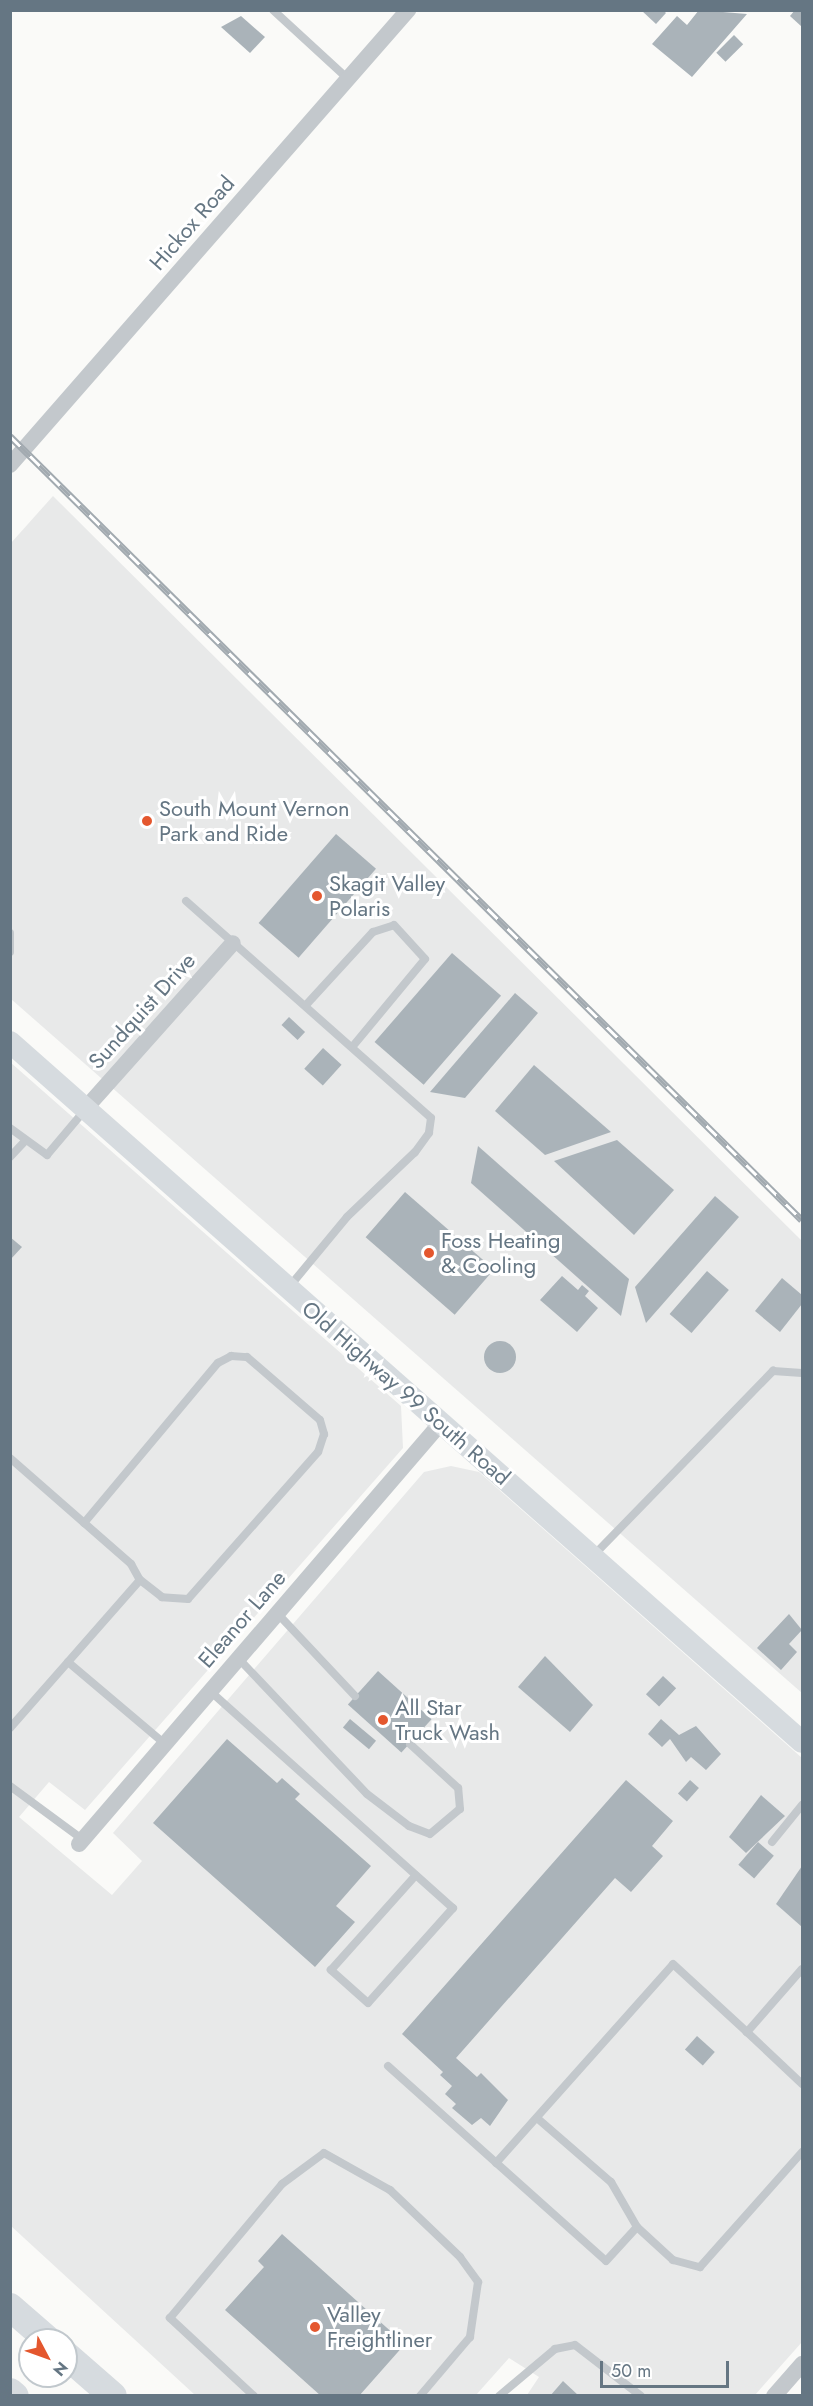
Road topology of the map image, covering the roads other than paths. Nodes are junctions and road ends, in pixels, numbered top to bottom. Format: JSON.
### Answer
{"nodes":[{"id":1,"x":273,"y":10,"type":"edge"},
{"id":2,"x":408,"y":10,"type":"edge"},
{"id":3,"x":348,"y":79,"type":"junction"},
{"id":4,"x":10,"y":465,"type":"edge"},
{"id":5,"x":186,"y":901,"type":"dead end"},
{"id":6,"x":10,"y":933,"type":"edge"},
{"id":7,"x":233,"y":943,"type":"junction"},
{"id":8,"x":10,"y":952,"type":"edge"},
{"id":9,"x":306,"y":1005,"type":"junction"},
{"id":10,"x":10,"y":1042,"type":"edge"},
{"id":11,"x":353,"y":1046,"type":"junction"},
{"id":12,"x":85,"y":1109,"type":"junction"},
{"id":13,"x":10,"y":1128,"type":"edge"},
{"id":14,"x":25,"y":1141,"type":"junction"},
{"id":15,"x":10,"y":1157,"type":"edge"},
{"id":16,"x":288,"y":1289,"type":"junction"},
{"id":17,"x":802,"y":1373,"type":"edge"},
{"id":18,"x":440,"y":1424,"type":"junction"},
{"id":19,"x":10,"y":1458,"type":"edge"},
{"id":20,"x":84,"y":1523,"type":"junction"},
{"id":21,"x":592,"y":1557,"type":"junction"},
{"id":22,"x":140,"y":1580,"type":"junction"},
{"id":23,"x":277,"y":1613,"type":"junction"},
{"id":24,"x":238,"y":1658,"type":"junction"},
{"id":25,"x":68,"y":1662,"type":"junction"},
{"id":26,"x":210,"y":1691,"type":"junction"},
{"id":27,"x":355,"y":1696,"type":"dead end"},
{"id":28,"x":10,"y":1728,"type":"edge"},
{"id":29,"x":802,"y":1742,"type":"edge"},
{"id":30,"x":165,"y":1744,"type":"junction"},
{"id":31,"x":410,"y":1744,"type":"dead end"},
{"id":32,"x":10,"y":1786,"type":"edge"},
{"id":33,"x":802,"y":1805,"type":"edge"},
{"id":34,"x":81,"y":1841,"type":"joint"},
{"id":35,"x":772,"y":1842,"type":"dead end"},
{"id":36,"x":416,"y":1875,"type":"junction"},
{"id":37,"x":802,"y":1969,"type":"edge"},
{"id":38,"x":747,"y":2032,"type":"junction"},
{"id":39,"x":388,"y":2066,"type":"dead end"},
{"id":40,"x":802,"y":2084,"type":"edge"},
{"id":41,"x":537,"y":2118,"type":"junction"},
{"id":42,"x":802,"y":2152,"type":"edge"},
{"id":43,"x":496,"y":2163,"type":"junction"},
{"id":44,"x":637,"y":2227,"type":"junction"},
{"id":45,"x":10,"y":2307,"type":"edge"},
{"id":46,"x":34,"y":2328,"type":"edge"},
{"id":47,"x":802,"y":2364,"type":"edge"},
{"id":48,"x":78,"y":2365,"type":"edge"},
{"id":49,"x":10,"y":2392,"type":"edge"},
{"id":50,"x":426,"y":2394,"type":"edge"},
{"id":51,"x":15,"y":2396,"type":"edge"},
{"id":52,"x":113,"y":2396,"type":"edge"},
{"id":53,"x":254,"y":2396,"type":"edge"},
{"id":54,"x":499,"y":2396,"type":"edge"},
{"id":55,"x":641,"y":2396,"type":"edge"},
{"id":56,"x":774,"y":2396,"type":"edge"}],
"edges":[{"from":1,"to":3,"type":"lane"},
{"from":2,"to":3,"type":"street","name":"Hickox Road"},
{"from":3,"to":4,"type":"street","name":"Hickox Road"},
{"from":5,"to":7,"type":"lane"},
{"from":6,"to":8,"type":"lane"},
{"from":7,"to":9,"type":"lane"},
{"from":7,"to":12,"type":"street","name":"Sundquist Drive"},
{"from":9,"to":11,"type":"lane"},
{"from":9,"to":11,"type":"lane"},
{"from":10,"to":12,"type":"street","name":"Old Highway 99 South Road"},
{"from":11,"to":16,"type":"lane"},
{"from":12,"to":14,"type":"lane"},
{"from":12,"to":16,"type":"street","name":"Old Highway 99 South Road"},
{"from":13,"to":14,"type":"lane"},
{"from":14,"to":15,"type":"lane"},
{"from":16,"to":18,"type":"street","name":"Old Highway 99 South Road"},
{"from":17,"to":21,"type":"lane"},
{"from":18,"to":21,"type":"street","name":"Old Highway 99 South Road"},
{"from":18,"to":23,"type":"street","name":"Eleanor Lane"},
{"from":19,"to":20,"type":"lane"},
{"from":20,"to":22,"type":"lane"},
{"from":20,"to":22,"type":"lane"},
{"from":21,"to":29,"type":"street","name":"Old Highway 99 South Road"},
{"from":22,"to":25,"type":"lane"},
{"from":23,"to":24,"type":"street","name":"Eleanor Lane"},
{"from":23,"to":27,"type":"lane"},
{"from":24,"to":26,"type":"street","name":"Eleanor Lane"},
{"from":24,"to":31,"type":"lane"},
{"from":25,"to":28,"type":"lane"},
{"from":25,"to":30,"type":"lane"},
{"from":26,"to":30,"type":"street","name":"Eleanor Lane"},
{"from":26,"to":36,"type":"lane"},
{"from":30,"to":34,"type":"street","name":"Eleanor Lane"},
{"from":32,"to":34,"type":"lane"},
{"from":33,"to":35,"type":"lane"},
{"from":36,"to":36,"type":"lane"},
{"from":37,"to":38,"type":"lane"},
{"from":38,"to":40,"type":"lane"},
{"from":38,"to":41,"type":"lane"},
{"from":39,"to":43,"type":"lane"},
{"from":41,"to":43,"type":"lane"},
{"from":41,"to":44,"type":"lane"},
{"from":42,"to":44,"type":"lane"},
{"from":43,"to":44,"type":"lane"},
{"from":45,"to":46,"type":"highway"},
{"from":47,"to":56,"type":"street"},
{"from":48,"to":52,"type":"highway"},
{"from":49,"to":51,"type":"highway"},
{"from":50,"to":53,"type":"lane"},
{"from":54,"to":55,"type":"lane"}]}
